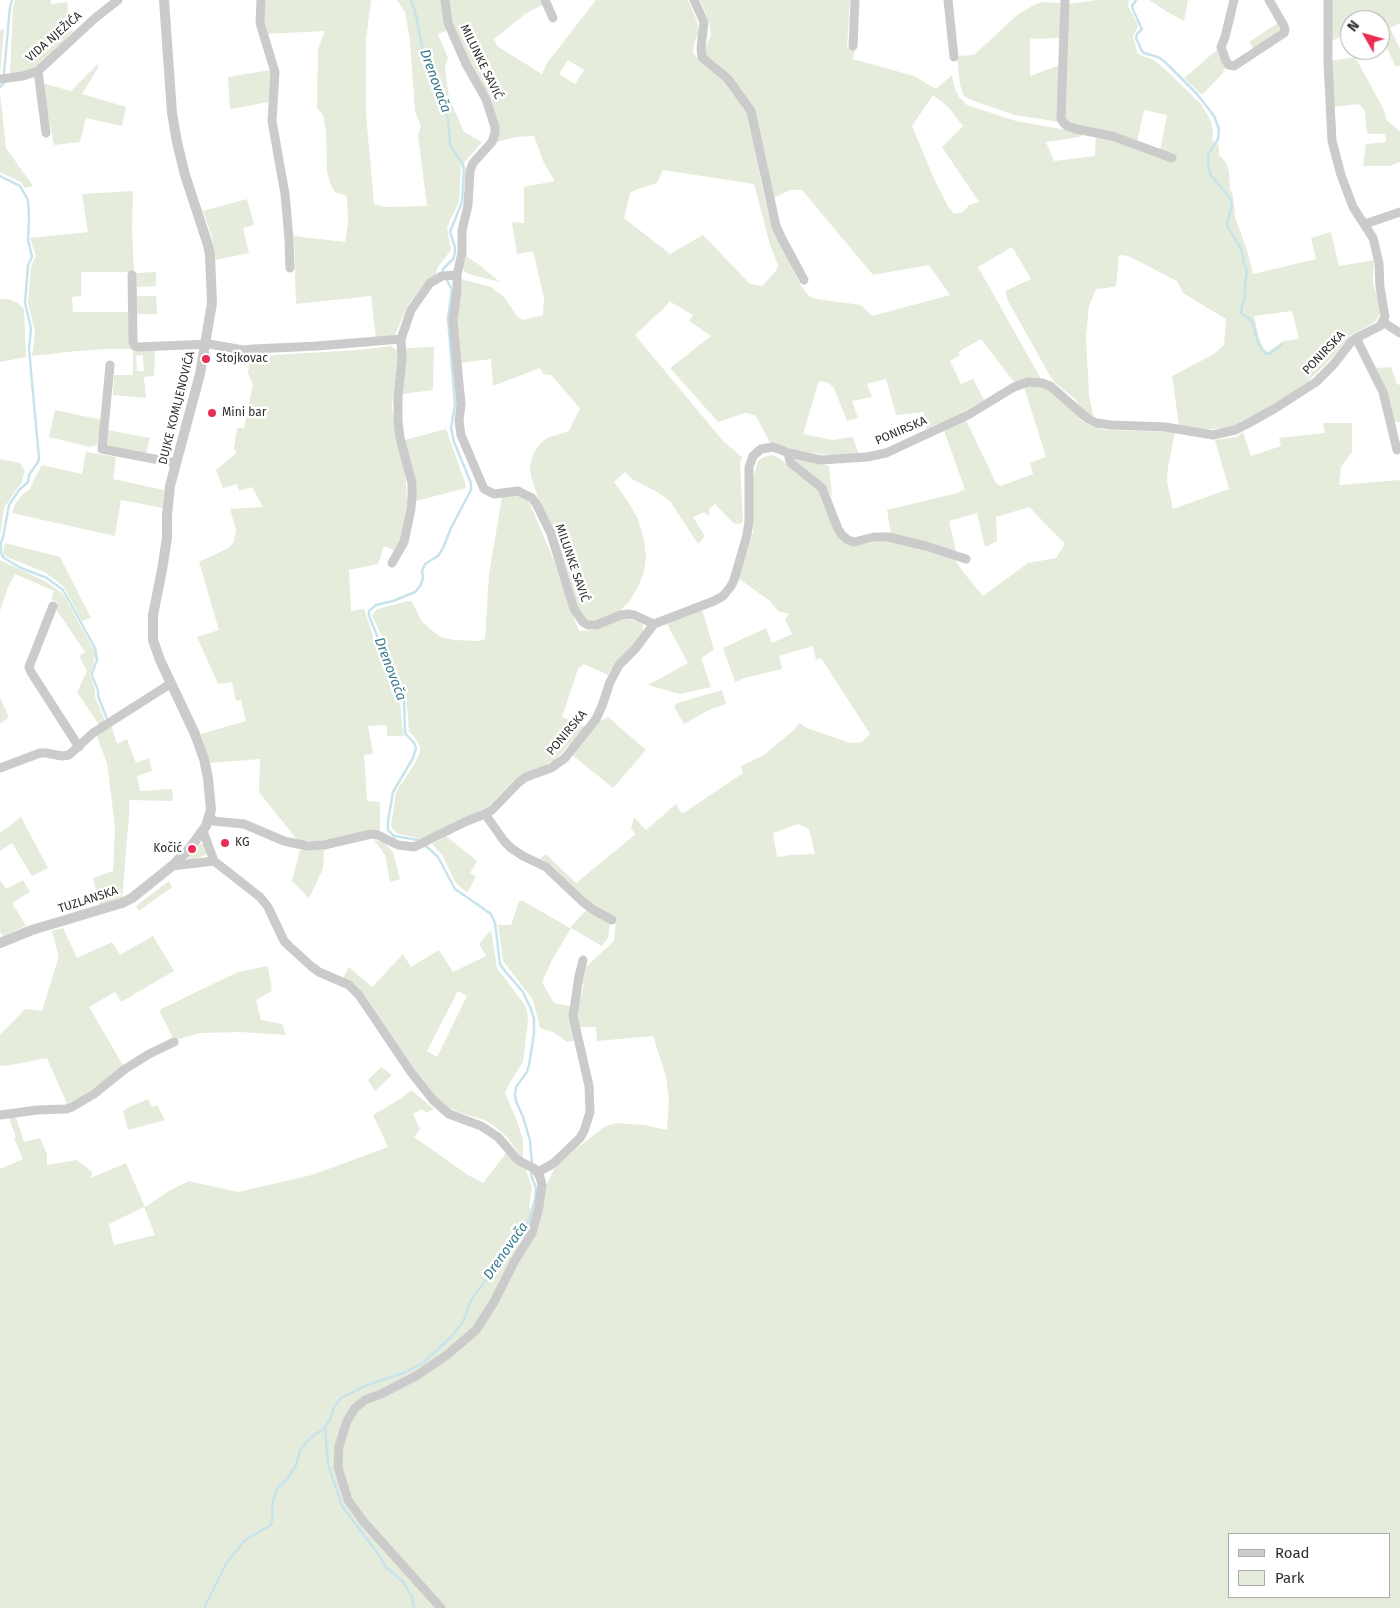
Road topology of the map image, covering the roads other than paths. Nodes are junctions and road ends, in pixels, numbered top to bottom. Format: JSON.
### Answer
{"nodes":[{"id":1,"x":118,"y":0,"type":"edge"},
{"id":2,"x":164,"y":0,"type":"edge"},
{"id":3,"x":261,"y":0,"type":"edge"},
{"id":4,"x":445,"y":0,"type":"edge"},
{"id":5,"x":545,"y":0,"type":"edge"},
{"id":6,"x":694,"y":0,"type":"edge"},
{"id":7,"x":855,"y":0,"type":"edge"},
{"id":8,"x":948,"y":0,"type":"edge"},
{"id":9,"x":1065,"y":0,"type":"edge"},
{"id":10,"x":1234,"y":0,"type":"edge"},
{"id":11,"x":1269,"y":0,"type":"edge"},
{"id":12,"x":1328,"y":0,"type":"edge"},
{"id":13,"x":553,"y":18,"type":"dead end"},
{"id":14,"x":852,"y":46,"type":"dead end"},
{"id":15,"x":954,"y":57,"type":"dead end"},
{"id":16,"x":38,"y":71,"type":"junction"},
{"id":17,"x":0,"y":78,"type":"edge"},
{"id":18,"x":46,"y":132,"type":"dead end"},
{"id":19,"x":1172,"y":158,"type":"dead end"},
{"id":20,"x":1400,"y":212,"type":"edge"},
{"id":21,"x":1365,"y":224,"type":"junction"},
{"id":22,"x":290,"y":268,"type":"dead end"},
{"id":23,"x":132,"y":275,"type":"dead end"},
{"id":24,"x":449,"y":275,"type":"junction"},
{"id":25,"x":804,"y":280,"type":"dead end"},
{"id":26,"x":1383,"y":322,"type":"junction"},
{"id":27,"x":1400,"y":333,"type":"edge"},
{"id":28,"x":1356,"y":338,"type":"junction"},
{"id":29,"x":401,"y":339,"type":"junction"},
{"id":30,"x":206,"y":345,"type":"junction"},
{"id":31,"x":110,"y":365,"type":"dead end"},
{"id":32,"x":1397,"y":450,"type":"dead end"},
{"id":33,"x":789,"y":453,"type":"junction"},
{"id":34,"x":175,"y":463,"type":"junction"},
{"id":35,"x":966,"y":559,"type":"dead end"},
{"id":36,"x":392,"y":563,"type":"dead end"},
{"id":37,"x":53,"y":606,"type":"dead end"},
{"id":38,"x":654,"y":624,"type":"junction"},
{"id":39,"x":170,"y":684,"type":"junction"},
{"id":40,"x":79,"y":747,"type":"junction"},
{"id":41,"x":0,"y":768,"type":"edge"},
{"id":42,"x":485,"y":814,"type":"junction"},
{"id":43,"x":210,"y":816,"type":"junction"},
{"id":44,"x":203,"y":831,"type":"junction"},
{"id":45,"x":214,"y":861,"type":"junction"},
{"id":46,"x":172,"y":866,"type":"junction"},
{"id":47,"x":612,"y":920,"type":"dead end"},
{"id":48,"x":0,"y":943,"type":"edge"},
{"id":49,"x":583,"y":960,"type":"dead end"},
{"id":50,"x":174,"y":1042,"type":"dead end"},
{"id":51,"x":0,"y":1115,"type":"edge"},
{"id":52,"x":533,"y":1168,"type":"junction"},
{"id":53,"x":441,"y":1608,"type":"edge"}],
"edges":[{"from":1,"to":16,"type":"street","name":"VIDA NJEŽIĆA"},
{"from":2,"to":30,"type":"street","name":"DUJKE KOMLJENOVIĆA"},
{"from":3,"to":22,"type":"street"},
{"from":4,"to":24,"type":"street","name":"MILUNKE SAVIĆ"},
{"from":5,"to":13,"type":"street"},
{"from":6,"to":25,"type":"street"},
{"from":7,"to":14,"type":"street"},
{"from":8,"to":15,"type":"street"},
{"from":9,"to":19,"type":"street"},
{"from":10,"to":11,"type":"street"},
{"from":12,"to":21,"type":"street"},
{"from":16,"to":17,"type":"street","name":"VIDA NJEŽIĆA"},
{"from":16,"to":18,"type":"street"},
{"from":20,"to":21,"type":"street"},
{"from":21,"to":26,"type":"street"},
{"from":23,"to":30,"type":"street"},
{"from":24,"to":29,"type":"street"},
{"from":24,"to":38,"type":"street","name":"MILUNKE SAVIĆ"},
{"from":26,"to":27,"type":"street"},
{"from":26,"to":28,"type":"street","name":"PONIRSKA"},
{"from":28,"to":32,"type":"street"},
{"from":28,"to":33,"type":"street","name":"PONIRSKA"},
{"from":29,"to":30,"type":"street"},
{"from":29,"to":36,"type":"street"},
{"from":30,"to":34,"type":"street","name":"DUJKE KOMLJENOVIĆA"},
{"from":31,"to":34,"type":"street"},
{"from":33,"to":35,"type":"street"},
{"from":33,"to":38,"type":"street","name":"PONIRSKA"},
{"from":34,"to":39,"type":"street","name":"DUJKE KOMLJENOVIĆA"},
{"from":37,"to":40,"type":"street"},
{"from":38,"to":42,"type":"street","name":"PONIRSKA"},
{"from":39,"to":40,"type":"street"},
{"from":39,"to":43,"type":"street","name":"DUJKE KOMLJENOVIĆA"},
{"from":40,"to":41,"type":"street"},
{"from":42,"to":43,"type":"street","name":"PONIRSKA"},
{"from":42,"to":47,"type":"street"},
{"from":43,"to":44,"type":"street","name":"TUZLANSKA"},
{"from":44,"to":45,"type":"street"},
{"from":44,"to":46,"type":"street","name":"TUZLANSKA"},
{"from":45,"to":46,"type":"street"},
{"from":45,"to":52,"type":"street"},
{"from":46,"to":48,"type":"street","name":"TUZLANSKA"},
{"from":49,"to":52,"type":"street"},
{"from":50,"to":51,"type":"street"},
{"from":52,"to":53,"type":"street"}]}
